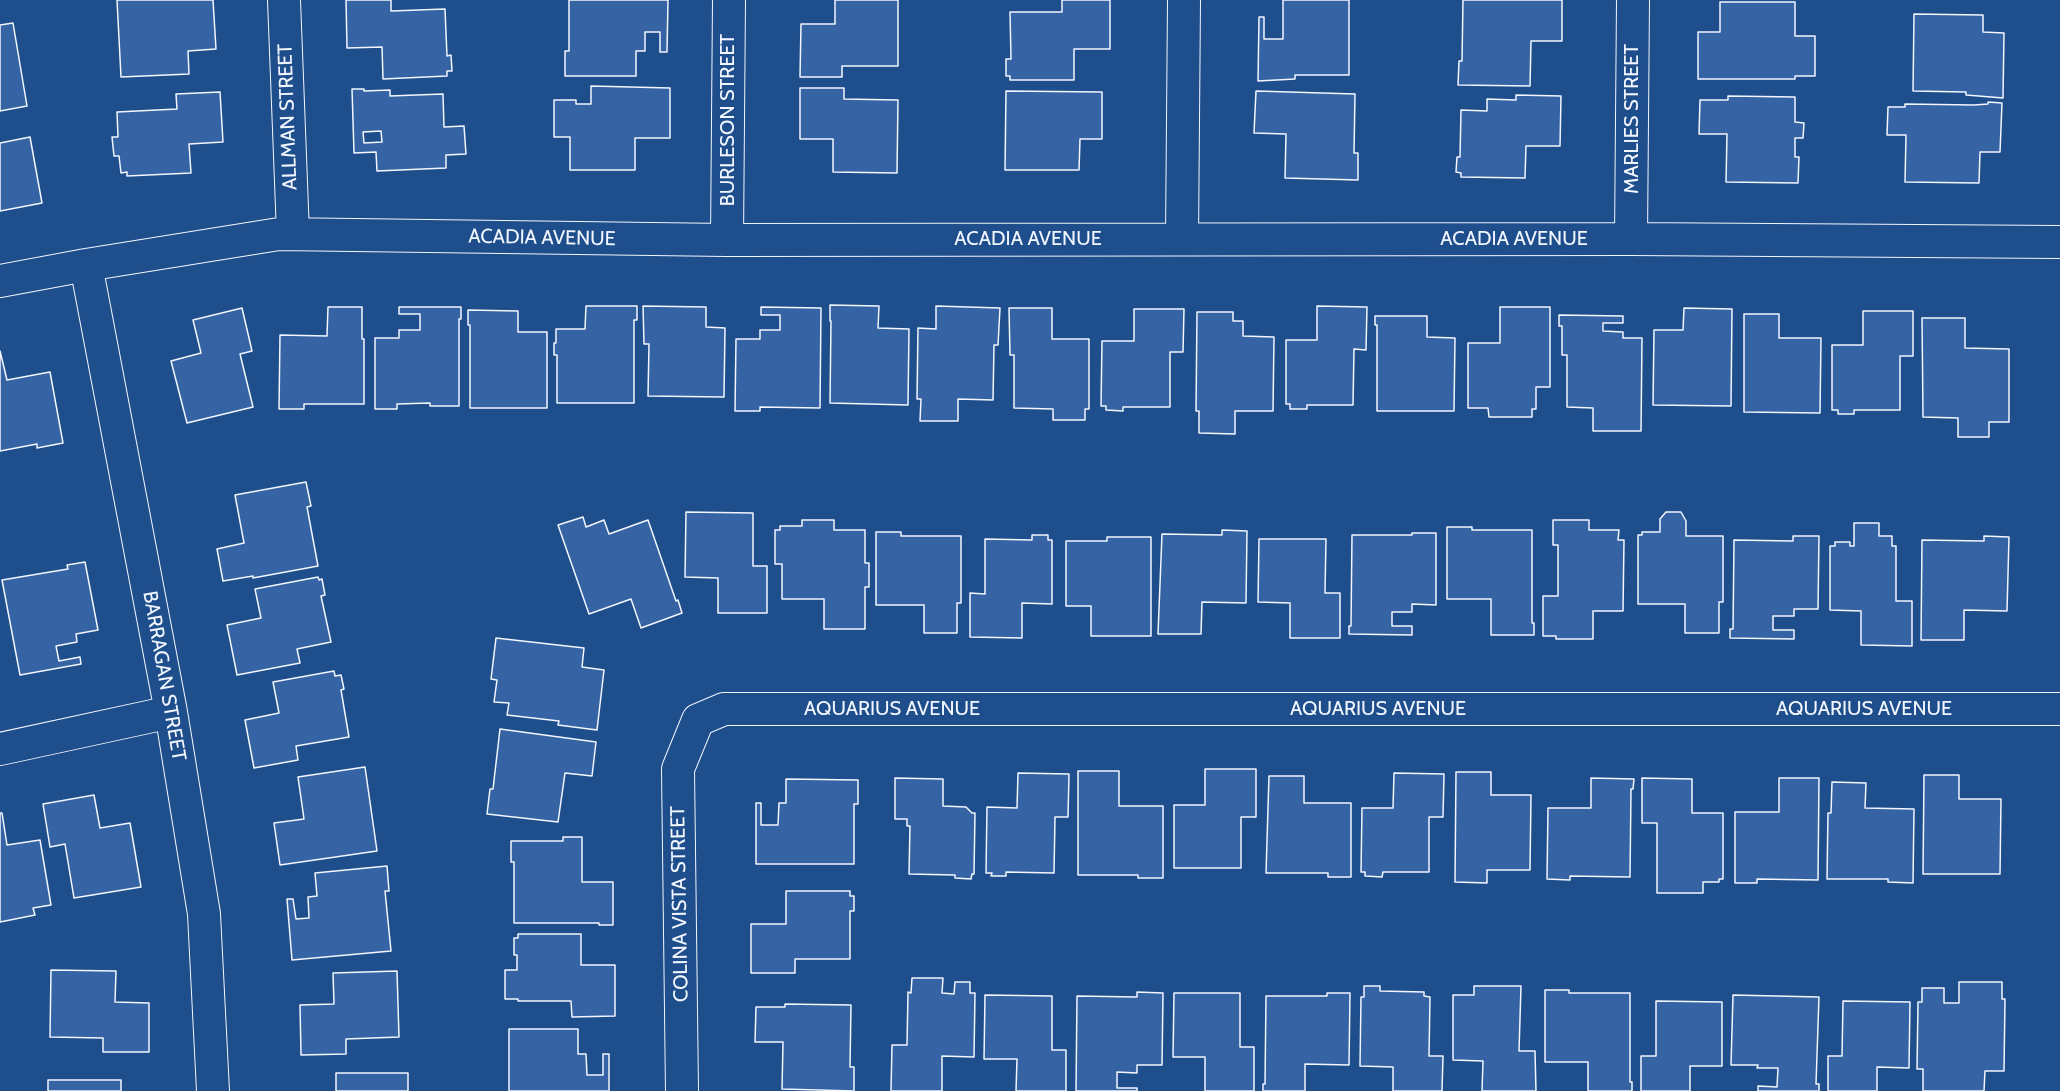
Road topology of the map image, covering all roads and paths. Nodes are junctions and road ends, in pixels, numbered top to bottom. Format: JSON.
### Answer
{"nodes":[{"id":1,"x":284,"y":0,"type":"edge"},
{"id":2,"x":729,"y":0,"type":"edge"},
{"id":3,"x":1184,"y":0,"type":"edge"},
{"id":4,"x":1633,"y":0,"type":"edge"},
{"id":5,"x":293,"y":234,"type":"junction"},
{"id":6,"x":1182,"y":239,"type":"junction"},
{"id":7,"x":1631,"y":239,"type":"junction"},
{"id":8,"x":727,"y":240,"type":"junction"},
{"id":9,"x":2060,"y":242,"type":"edge"},
{"id":10,"x":86,"y":265,"type":"junction"},
{"id":11,"x":0,"y":281,"type":"edge"},
{"id":12,"x":2060,"y":710,"type":"edge"},
{"id":13,"x":171,"y":712,"type":"junction"},
{"id":14,"x":699,"y":720,"type":"joint"},
{"id":15,"x":0,"y":749,"type":"edge"},
{"id":16,"x":213,"y":1091,"type":"edge"},
{"id":17,"x":682,"y":1091,"type":"edge"}],
"edges":[{"from":1,"to":5,"type":"street","name":"ALLMAN STREET"},
{"from":2,"to":8,"type":"street","name":"BURLESON STREET"},
{"from":3,"to":6,"type":"street"},
{"from":4,"to":7,"type":"street","name":"MARLIES STREET"},
{"from":5,"to":8,"type":"street","name":"ACADIA AVENUE"},
{"from":5,"to":10,"type":"street","name":"ACADIA AVENUE"},
{"from":6,"to":7,"type":"street","name":"ACADIA AVENUE"},
{"from":6,"to":8,"type":"street","name":"ACADIA AVENUE"},
{"from":7,"to":9,"type":"street","name":"ACADIA AVENUE"},
{"from":10,"to":11,"type":"street","name":"ACADIA AVENUE"},
{"from":10,"to":13,"type":"street","name":"BARRAGAN STREET"},
{"from":12,"to":14,"type":"street","name":"AQUARIUS AVENUE"},
{"from":13,"to":15,"type":"street"},
{"from":13,"to":16,"type":"street","name":"BARRAGAN STREET"},
{"from":14,"to":17,"type":"street","name":"COLINA VISTA STREET"}]}
